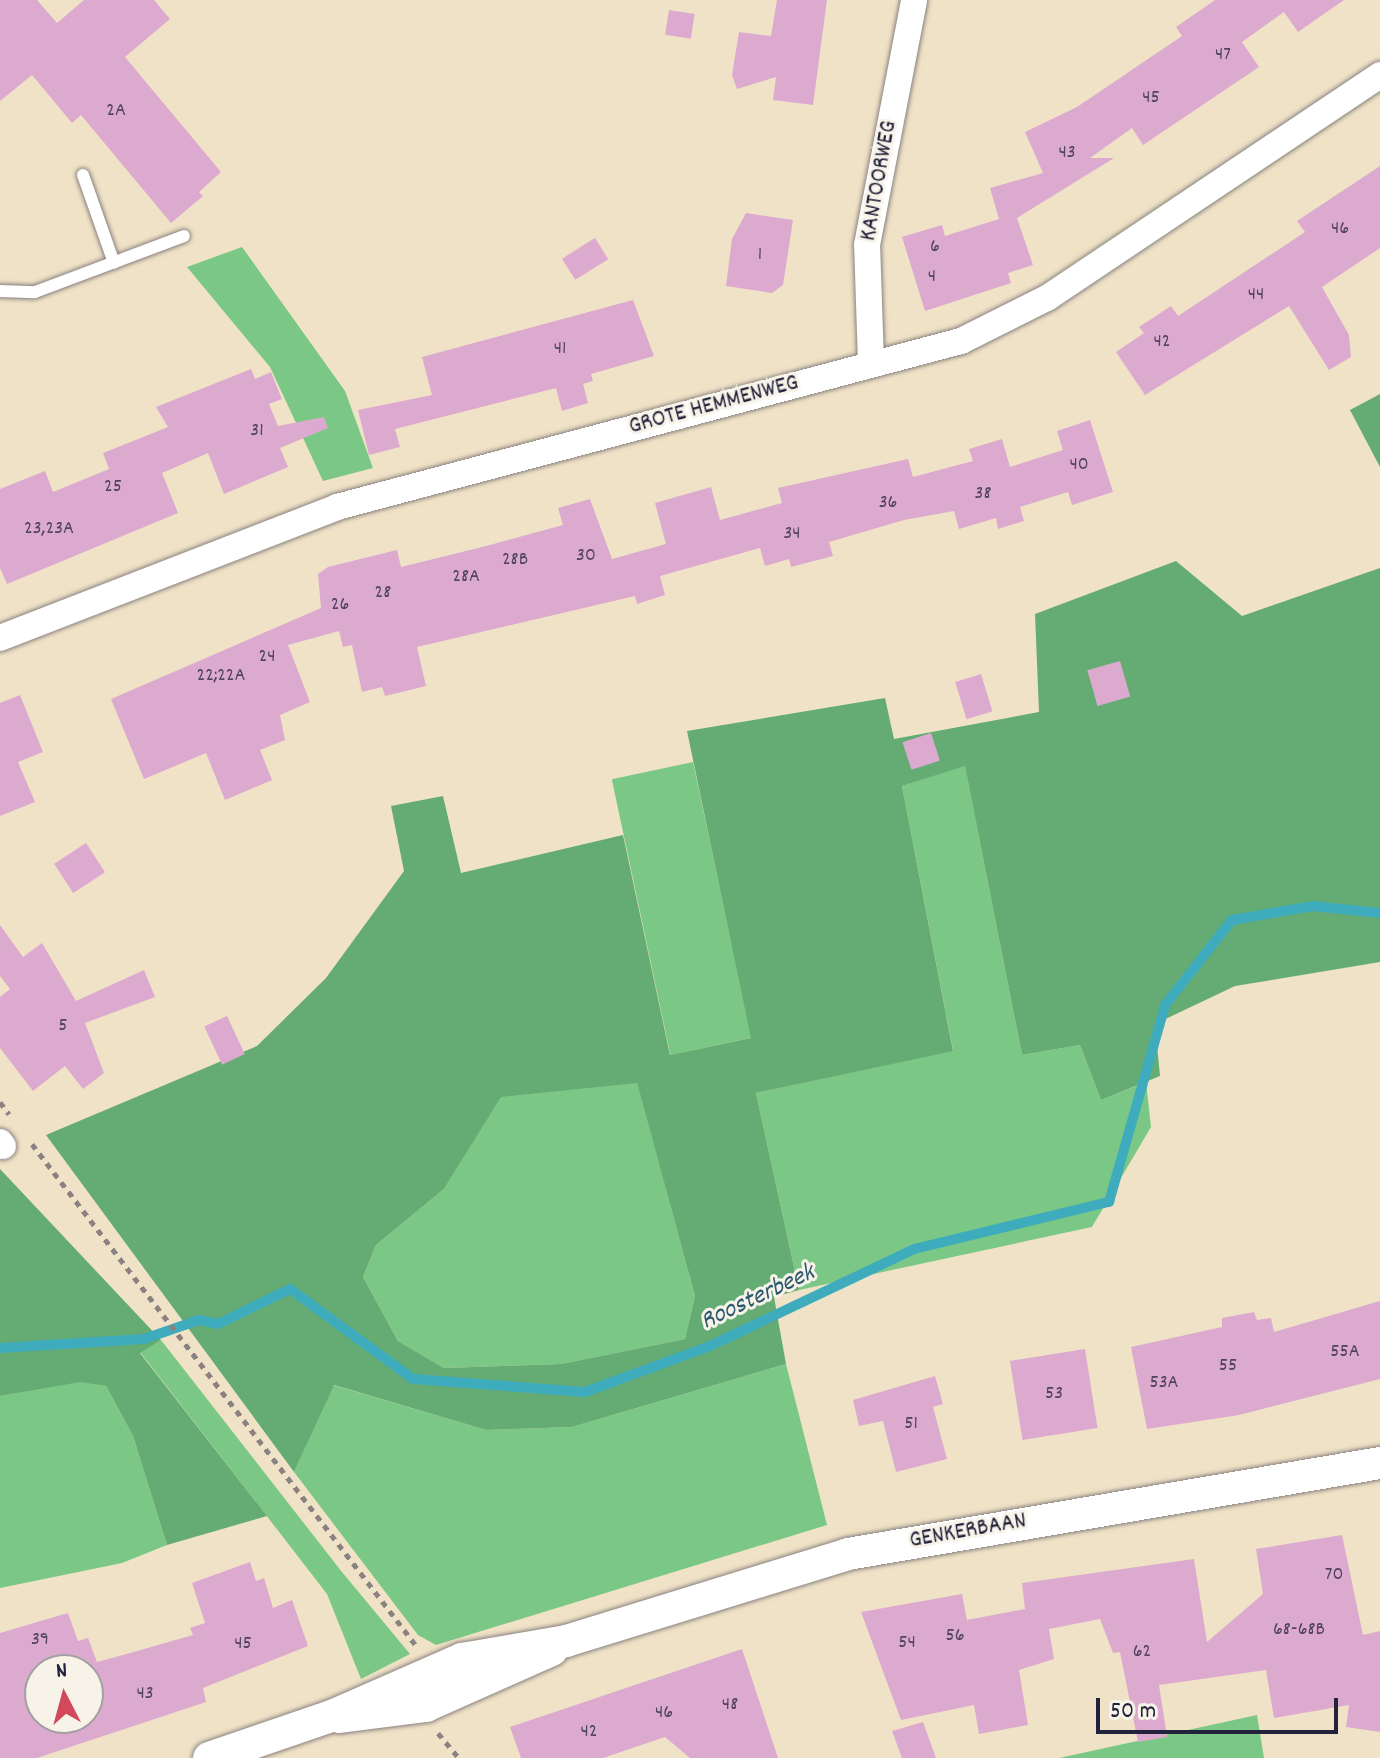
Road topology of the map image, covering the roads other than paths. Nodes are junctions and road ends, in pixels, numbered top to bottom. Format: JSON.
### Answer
{"nodes":[{"id":1,"x":914,"y":0,"type":"edge"},
{"id":2,"x":1380,"y":75,"type":"edge"},
{"id":3,"x":83,"y":175,"type":"dead end"},
{"id":4,"x":184,"y":236,"type":"dead end"},
{"id":5,"x":114,"y":263,"type":"junction"},
{"id":6,"x":0,"y":291,"type":"edge"},
{"id":7,"x":871,"y":363,"type":"junction"},
{"id":8,"x":0,"y":638,"type":"edge"},
{"id":9,"x":1380,"y":1463,"type":"edge"},
{"id":10,"x":209,"y":1758,"type":"edge"}],
"edges":[{"from":1,"to":7,"type":"street","name":"KANTOORWEG"},
{"from":2,"to":7,"type":"street","name":"GROTE HEMMENWEG"},
{"from":3,"to":5,"type":"lane"},
{"from":4,"to":5,"type":"lane"},
{"from":5,"to":6,"type":"lane"},
{"from":7,"to":8,"type":"street","name":"GROTE HEMMENWEG"},
{"from":9,"to":10,"type":"street","name":"GENKERBAAN"}]}
